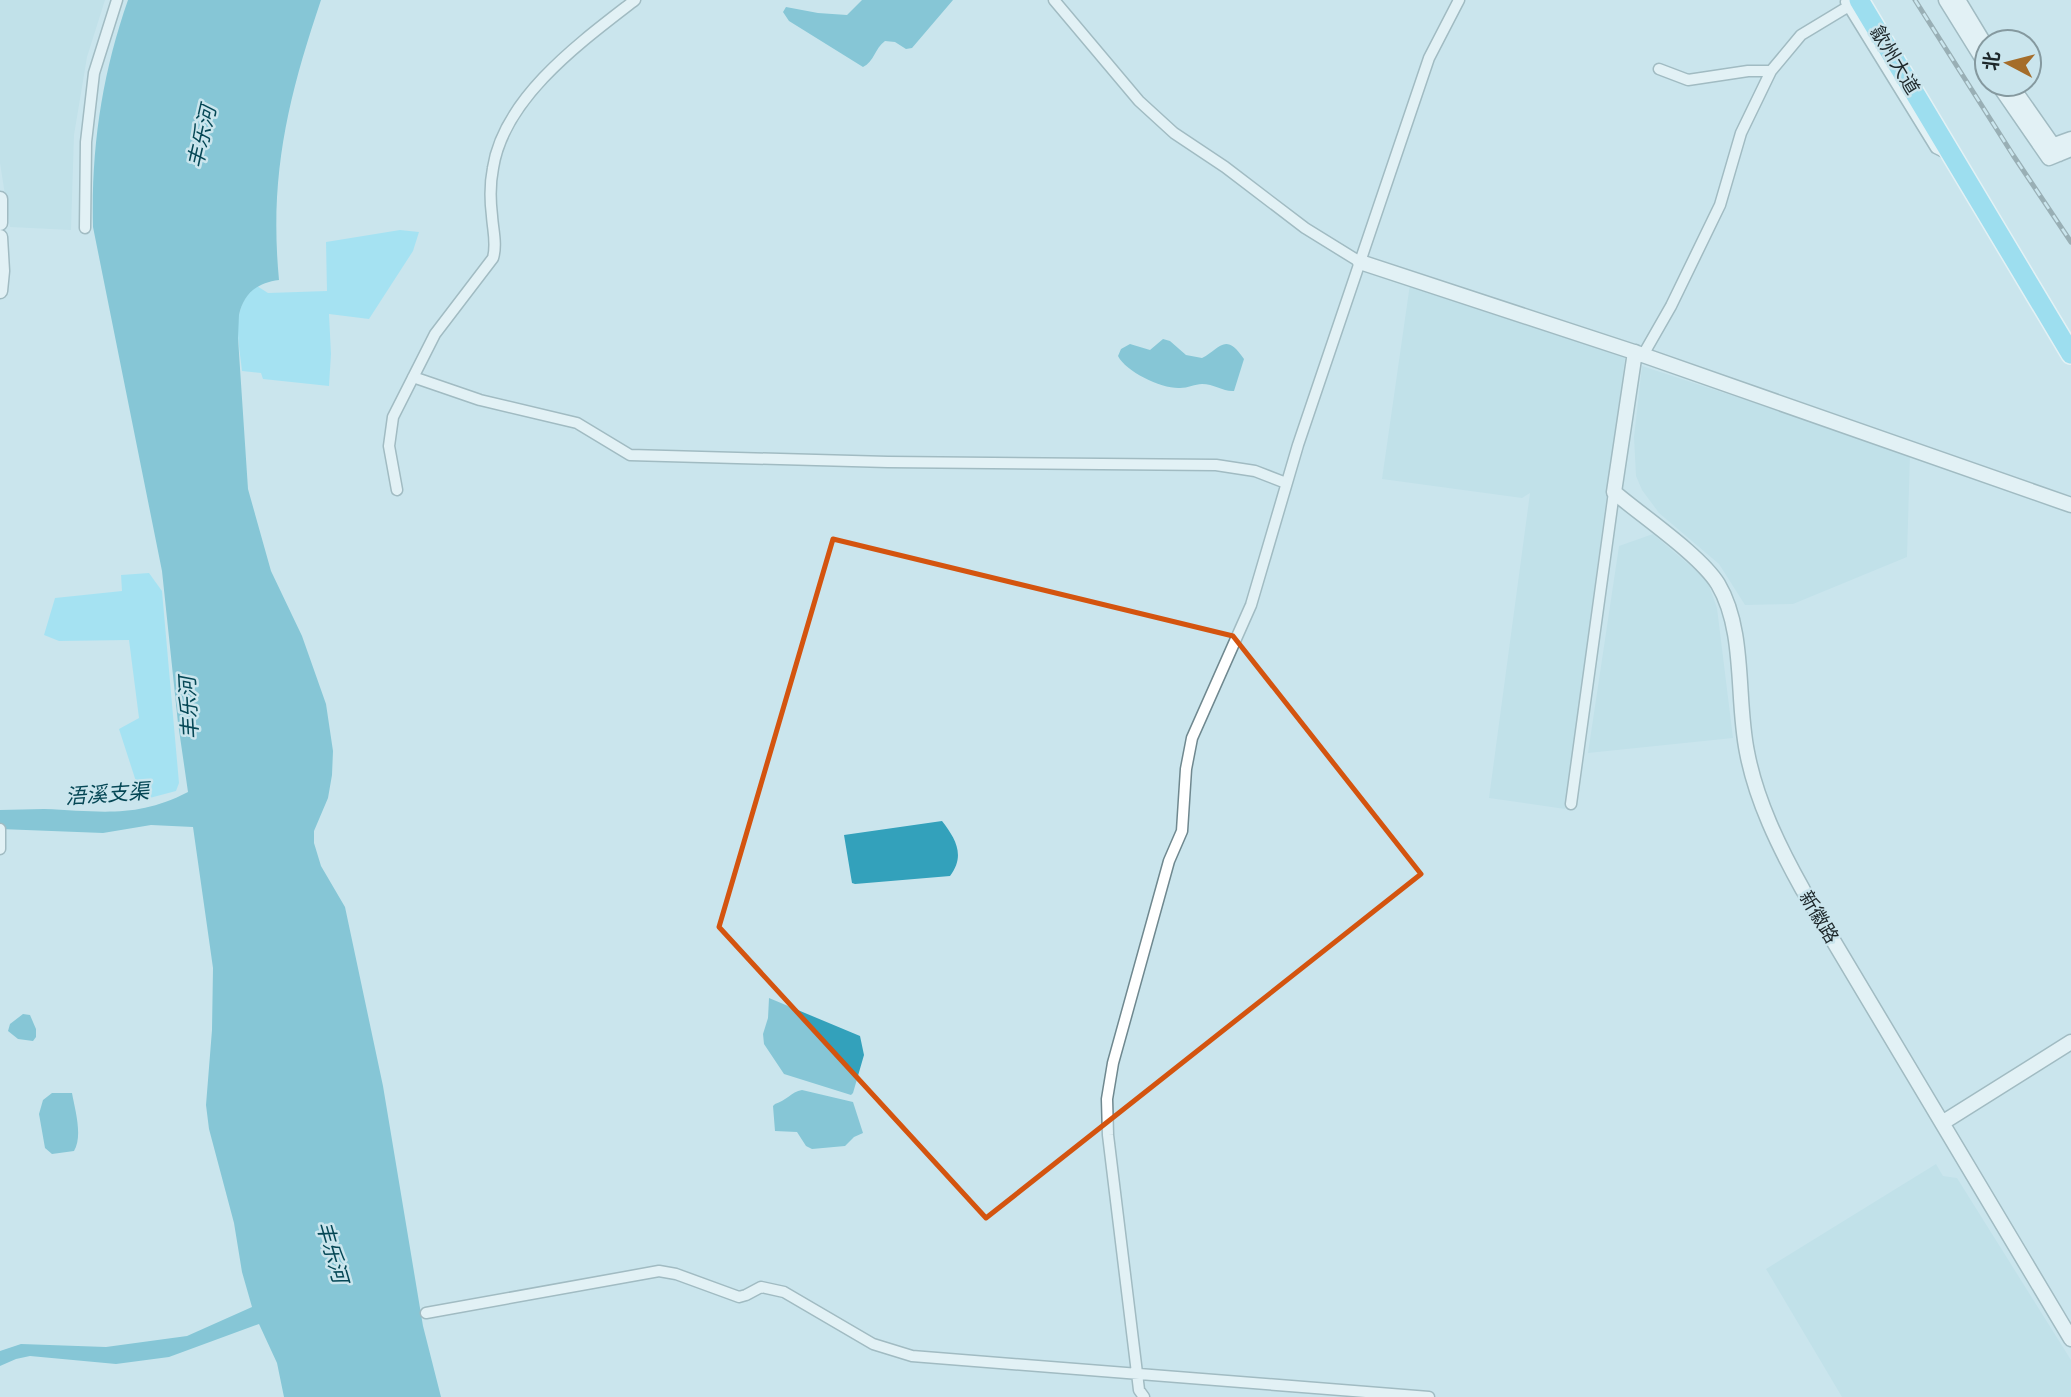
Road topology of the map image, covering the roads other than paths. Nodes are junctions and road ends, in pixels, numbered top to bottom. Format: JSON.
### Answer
{"nodes":[{"id":1,"x":117,"y":0,"type":"edge"},
{"id":2,"x":635,"y":0,"type":"edge"},
{"id":3,"x":1054,"y":0,"type":"edge"},
{"id":4,"x":1459,"y":0,"type":"edge"},
{"id":5,"x":1873,"y":0,"type":"edge"},
{"id":6,"x":1946,"y":0,"type":"edge"},
{"id":7,"x":1958,"y":0,"type":"edge"},
{"id":8,"x":1852,"y":2,"type":"edge"},
{"id":9,"x":1975,"y":28,"type":"edge"},
{"id":10,"x":1973,"y":43,"type":"edge"},
{"id":11,"x":1659,"y":68,"type":"dead end"},
{"id":12,"x":1771,"y":71,"type":"junction"},
{"id":13,"x":2011,"y":98,"type":"edge"},
{"id":14,"x":2020,"y":98,"type":"edge"},
{"id":15,"x":1936,"y":116,"type":"junction"},
{"id":16,"x":2071,"y":139,"type":"edge"},
{"id":17,"x":2057,"y":150,"type":"edge"},
{"id":18,"x":1955,"y":158,"type":"junction"},
{"id":19,"x":0,"y":200,"type":"edge"},
{"id":20,"x":0,"y":223,"type":"edge"},
{"id":21,"x":85,"y":228,"type":"dead end"},
{"id":22,"x":0,"y":237,"type":"edge"},
{"id":23,"x":1360,"y":261,"type":"junction"},
{"id":24,"x":0,"y":291,"type":"edge"},
{"id":25,"x":2071,"y":331,"type":"edge"},
{"id":26,"x":1639,"y":354,"type":"junction"},
{"id":27,"x":2071,"y":354,"type":"edge"},
{"id":28,"x":413,"y":377,"type":"junction"},
{"id":29,"x":1286,"y":483,"type":"junction"},
{"id":30,"x":397,"y":490,"type":"dead end"},
{"id":31,"x":1614,"y":492,"type":"junction"},
{"id":32,"x":2071,"y":505,"type":"edge"},
{"id":33,"x":1571,"y":804,"type":"dead end"},
{"id":34,"x":0,"y":831,"type":"edge"},
{"id":35,"x":0,"y":849,"type":"edge"},
{"id":36,"x":2071,"y":1042,"type":"edge"},
{"id":37,"x":1942,"y":1123,"type":"junction"},
{"id":38,"x":426,"y":1313,"type":"dead end"},
{"id":39,"x":2071,"y":1339,"type":"edge"},
{"id":40,"x":1137,"y":1373,"type":"junction"},
{"id":41,"x":1144,"y":1397,"type":"edge"},
{"id":42,"x":1429,"y":1397,"type":"edge"}],
"edges":[{"from":1,"to":21,"type":"street"},
{"from":2,"to":28,"type":"street"},
{"from":3,"to":23,"type":"street"},
{"from":4,"to":23,"type":"street"},
{"from":5,"to":15,"type":"highway","name":"歙州大道"},
{"from":6,"to":10,"type":"street"},
{"from":7,"to":9,"type":"street"},
{"from":8,"to":12,"type":"street"},
{"from":8,"to":15,"type":"highway","name":"歙州大道"},
{"from":8,"to":18,"type":"street"},
{"from":11,"to":12,"type":"street"},
{"from":12,"to":26,"type":"street"},
{"from":13,"to":17,"type":"street"},
{"from":14,"to":17,"type":"street"},
{"from":15,"to":18,"type":"highway"},
{"from":15,"to":25,"type":"highway"},
{"from":16,"to":17,"type":"street"},
{"from":18,"to":27,"type":"highway"},
{"from":19,"to":20,"type":"street"},
{"from":22,"to":24,"type":"street"},
{"from":23,"to":26,"type":"street"},
{"from":23,"to":29,"type":"street"},
{"from":26,"to":31,"type":"street"},
{"from":26,"to":32,"type":"street"},
{"from":28,"to":29,"type":"street"},
{"from":28,"to":30,"type":"street"},
{"from":29,"to":40,"type":"street"},
{"from":31,"to":33,"type":"street"},
{"from":31,"to":37,"type":"street","name":"新徽路"},
{"from":34,"to":35,"type":"street"},
{"from":36,"to":37,"type":"street"},
{"from":37,"to":39,"type":"street","name":"新徽路"},
{"from":38,"to":40,"type":"street"},
{"from":40,"to":41,"type":"street"},
{"from":40,"to":42,"type":"street"}]}
